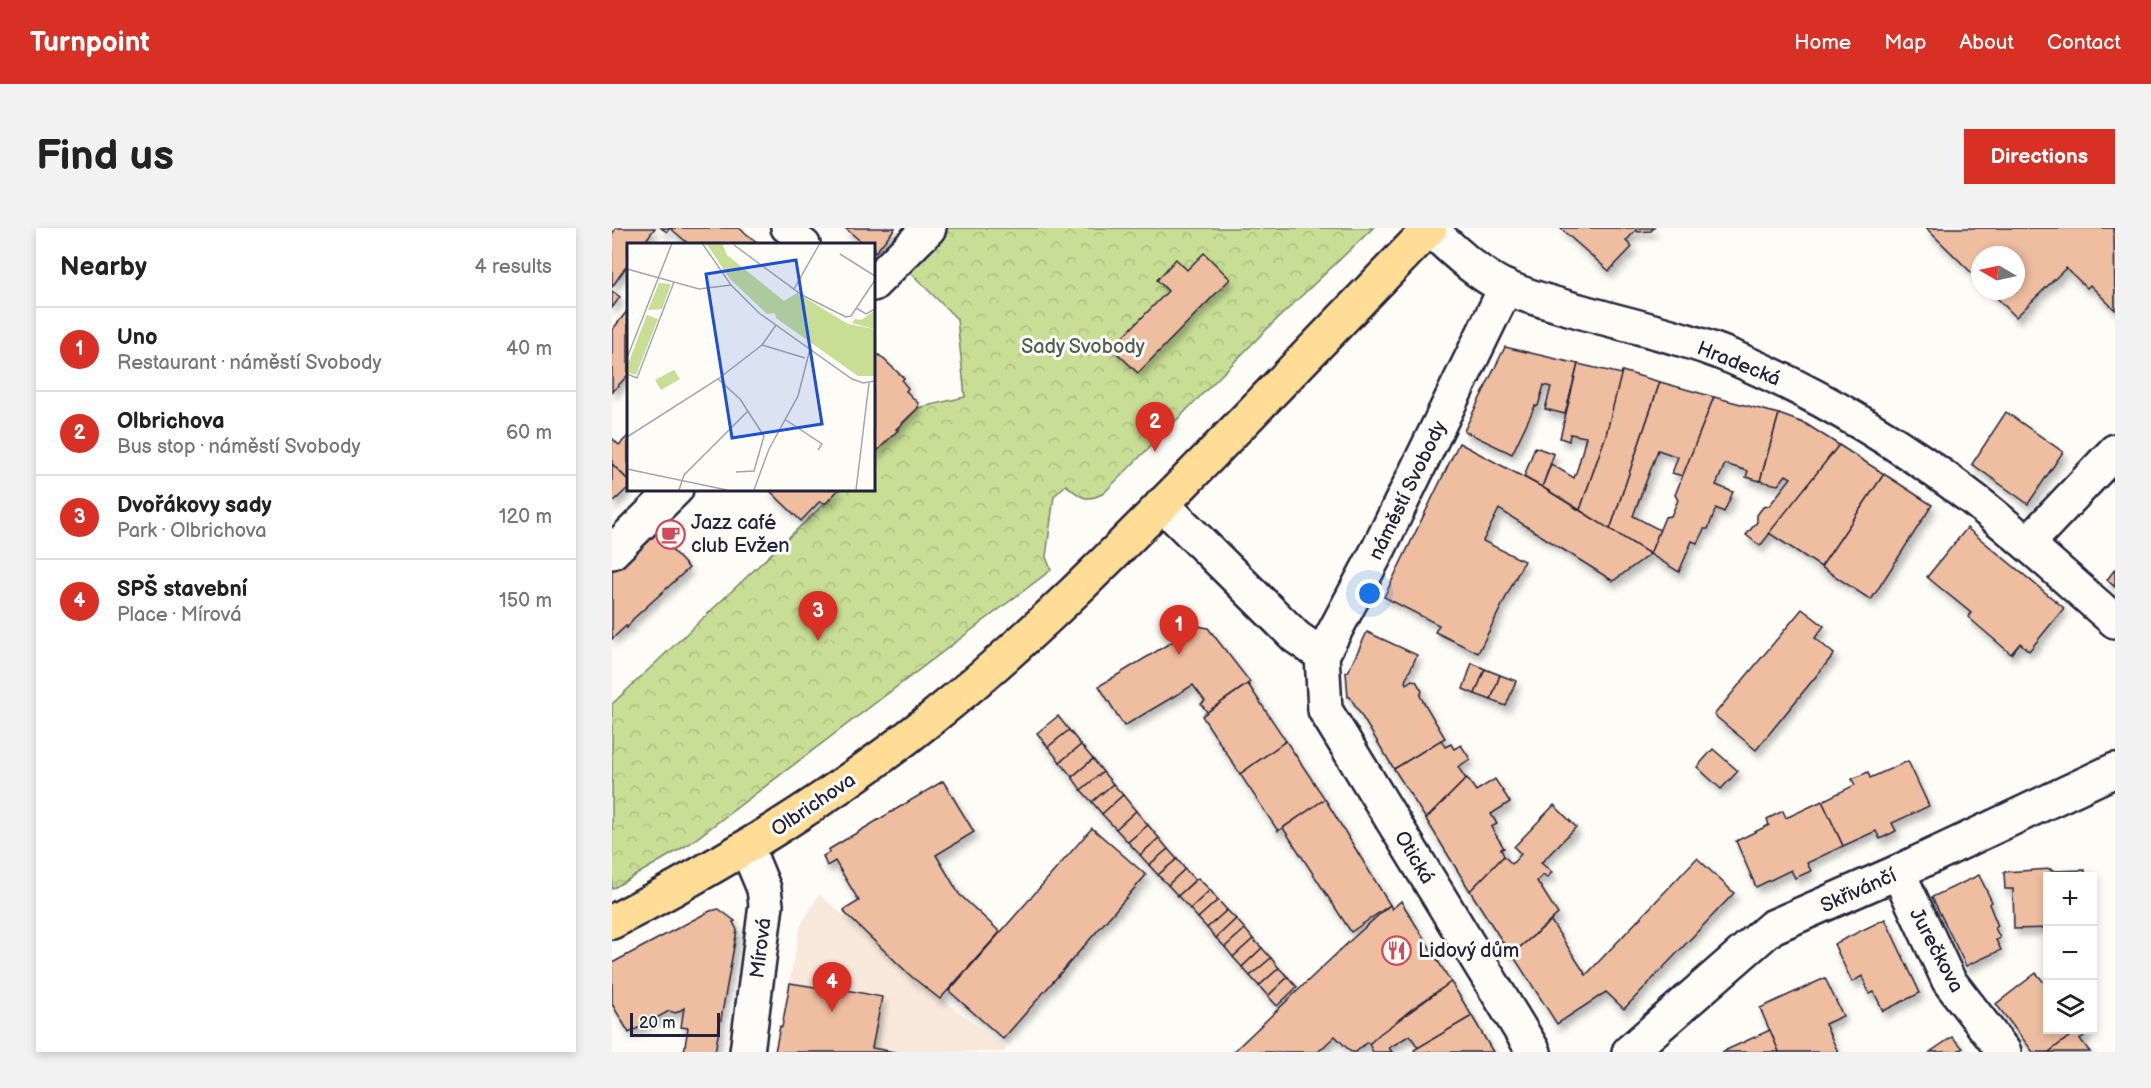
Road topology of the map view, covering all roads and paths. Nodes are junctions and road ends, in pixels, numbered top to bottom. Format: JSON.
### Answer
{"nodes":[{"id":1,"x":785,"y":228,"type":"edge"},
{"id":2,"x":929,"y":228,"type":"edge"},
{"id":3,"x":1430,"y":228,"type":"edge"},
{"id":4,"x":805,"y":243,"type":"edge"},
{"id":5,"x":874,"y":283,"type":"edge"},
{"id":6,"x":1506,"y":287,"type":"junction"},
{"id":7,"x":2115,"y":451,"type":"edge"},
{"id":8,"x":675,"y":490,"type":"edge"},
{"id":9,"x":1162,"y":504,"type":"junction"},
{"id":10,"x":2028,"y":543,"type":"junction"},
{"id":11,"x":612,"y":552,"type":"edge"},
{"id":12,"x":2115,"y":621,"type":"edge"},
{"id":13,"x":1322,"y":655,"type":"junction"},
{"id":14,"x":2115,"y":770,"type":"edge"},
{"id":15,"x":747,"y":848,"type":"junction"},
{"id":16,"x":1898,"y":873,"type":"junction"},
{"id":17,"x":612,"y":922,"type":"edge"},
{"id":18,"x":747,"y":1052,"type":"edge"},
{"id":19,"x":1534,"y":1052,"type":"edge"},
{"id":20,"x":1629,"y":1052,"type":"edge"},
{"id":21,"x":2004,"y":1052,"type":"edge"}],
"edges":[{"from":1,"to":4,"type":"street"},
{"from":2,"to":5,"type":"street"},
{"from":3,"to":6,"type":"street","name":"Hradecká"},
{"from":3,"to":9,"type":"main road"},
{"from":6,"to":10,"type":"street","name":"Hradecká"},
{"from":6,"to":13,"type":"street","name":"náměstí Svobody"},
{"from":7,"to":10,"type":"street"},
{"from":8,"to":11,"type":"street"},
{"from":9,"to":13,"type":"street"},
{"from":9,"to":15,"type":"main road","name":"Olbrichova"},
{"from":10,"to":12,"type":"street","name":"Hradecká"},
{"from":13,"to":19,"type":"street","name":"Otická"},
{"from":14,"to":16,"type":"street","name":"Skřivánčí"},
{"from":15,"to":17,"type":"main road","name":"Olbrichova"},
{"from":15,"to":18,"type":"street","name":"Mírová"},
{"from":16,"to":20,"type":"street","name":"Skřivánčí"},
{"from":16,"to":21,"type":"street","name":"Jurečkova"}]}
